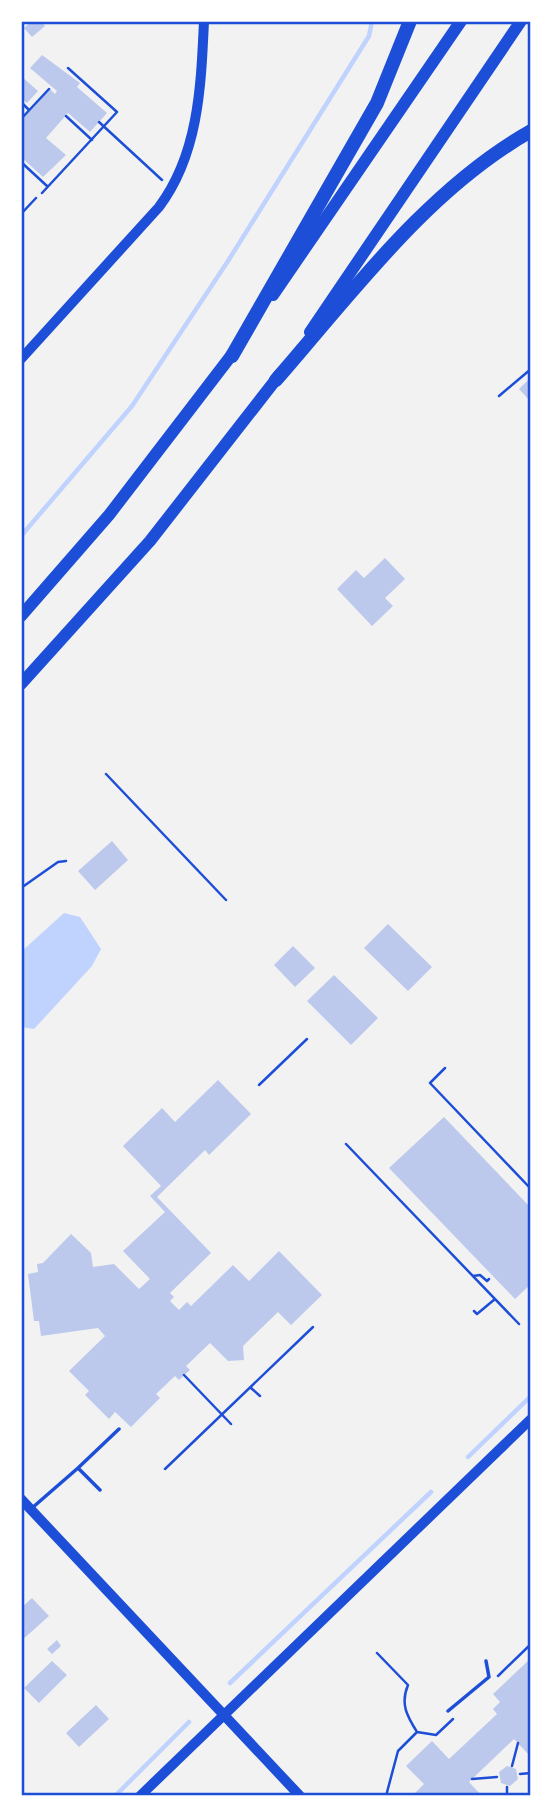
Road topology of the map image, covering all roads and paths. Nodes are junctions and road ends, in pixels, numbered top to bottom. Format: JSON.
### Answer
{"nodes":[{"id":1,"x":204,"y":21,"type":"edge"},
{"id":2,"x":410,"y":21,"type":"edge"},
{"id":3,"x":461,"y":21,"type":"edge"},
{"id":4,"x":521,"y":21,"type":"edge"},
{"id":5,"x":68,"y":68,"type":"dead end"},
{"id":6,"x":49,"y":89,"type":"dead end"},
{"id":7,"x":21,"y":103,"type":"edge"},
{"id":8,"x":29,"y":110,"type":"junction"},
{"id":9,"x":66,"y":116,"type":"dead end"},
{"id":10,"x":21,"y":119,"type":"edge"},
{"id":11,"x":99,"y":122,"type":"dead end"},
{"id":12,"x":104,"y":127,"type":"junction"},
{"id":13,"x":531,"y":131,"type":"edge"},
{"id":14,"x":92,"y":140,"type":"junction"},
{"id":15,"x":21,"y":162,"type":"edge"},
{"id":16,"x":48,"y":187,"type":"junction"},
{"id":17,"x":172,"y":189,"type":"junction"},
{"id":18,"x":42,"y":193,"type":"dead end"},
{"id":19,"x":36,"y":198,"type":"dead end"},
{"id":20,"x":21,"y":214,"type":"edge"},
{"id":21,"x":232,"y":356,"type":"junction"},
{"id":22,"x":21,"y":359,"type":"edge"},
{"id":23,"x":531,"y":369,"type":"edge"},
{"id":24,"x":276,"y":380,"type":"junction"},
{"id":25,"x":499,"y":396,"type":"dead end"},
{"id":26,"x":21,"y":616,"type":"edge"},
{"id":27,"x":21,"y":684,"type":"edge"},
{"id":28,"x":106,"y":775,"type":"dead end"},
{"id":29,"x":66,"y":861,"type":"dead end"},
{"id":30,"x":21,"y":888,"type":"edge"},
{"id":31,"x":226,"y":900,"type":"dead end"},
{"id":32,"x":307,"y":1039,"type":"dead end"},
{"id":33,"x":445,"y":1068,"type":"dead end"},
{"id":34,"x":259,"y":1085,"type":"dead end"},
{"id":35,"x":346,"y":1144,"type":"dead end"},
{"id":36,"x":531,"y":1189,"type":"edge"},
{"id":37,"x":472,"y":1276,"type":"junction"},
{"id":38,"x":482,"y":1286,"type":"junction"},
{"id":39,"x":495,"y":1299,"type":"junction"},
{"id":40,"x":474,"y":1311,"type":"dead end"},
{"id":41,"x":519,"y":1324,"type":"dead end"},
{"id":42,"x":313,"y":1327,"type":"dead end"},
{"id":43,"x":184,"y":1376,"type":"dead end"},
{"id":44,"x":251,"y":1388,"type":"junction"},
{"id":45,"x":260,"y":1396,"type":"dead end"},
{"id":46,"x":222,"y":1415,"type":"junction"},
{"id":47,"x":531,"y":1419,"type":"edge"},
{"id":48,"x":231,"y":1424,"type":"dead end"},
{"id":49,"x":119,"y":1429,"type":"dead end"},
{"id":50,"x":78,"y":1468,"type":"junction"},
{"id":51,"x":165,"y":1469,"type":"dead end"},
{"id":52,"x":100,"y":1490,"type":"dead end"},
{"id":53,"x":21,"y":1499,"type":"edge"},
{"id":54,"x":32,"y":1509,"type":"junction"},
{"id":55,"x":531,"y":1644,"type":"edge"},
{"id":56,"x":377,"y":1653,"type":"dead end"},
{"id":57,"x":486,"y":1661,"type":"dead end"},
{"id":58,"x":493,"y":1680,"type":"dead end"},
{"id":59,"x":448,"y":1711,"type":"dead end"},
{"id":60,"x":224,"y":1716,"type":"junction"},
{"id":61,"x":455,"y":1717,"type":"dead end"},
{"id":62,"x":417,"y":1732,"type":"junction"},
{"id":63,"x":518,"y":1743,"type":"dead end"},
{"id":64,"x":512,"y":1766,"type":"dead end"},
{"id":65,"x":531,"y":1773,"type":"edge"},
{"id":66,"x":520,"y":1774,"type":"dead end"},
{"id":67,"x":497,"y":1777,"type":"dead end"},
{"id":68,"x":472,"y":1779,"type":"dead end"},
{"id":69,"x":507,"y":1787,"type":"dead end"},
{"id":70,"x":140,"y":1796,"type":"edge"},
{"id":71,"x":300,"y":1796,"type":"edge"},
{"id":72,"x":386,"y":1796,"type":"edge"},
{"id":73,"x":507,"y":1796,"type":"edge"}],
"edges":[{"from":1,"to":17,"type":"street"},
{"from":2,"to":21,"type":"highway"},
{"from":3,"to":21,"type":"highway"},
{"from":4,"to":24,"type":"highway"},
{"from":5,"to":12,"type":"path"},
{"from":6,"to":8,"type":"path"},
{"from":7,"to":8,"type":"path"},
{"from":8,"to":10,"type":"path"},
{"from":9,"to":14,"type":"path"},
{"from":11,"to":12,"type":"path"},
{"from":12,"to":14,"type":"path"},
{"from":12,"to":17,"type":"path"},
{"from":13,"to":24,"type":"highway"},
{"from":14,"to":16,"type":"path"},
{"from":15,"to":16,"type":"path"},
{"from":16,"to":18,"type":"path"},
{"from":17,"to":22,"type":"street"},
{"from":19,"to":20,"type":"path"},
{"from":21,"to":26,"type":"highway"},
{"from":23,"to":25,"type":"path"},
{"from":24,"to":27,"type":"highway"},
{"from":28,"to":31,"type":"path"},
{"from":29,"to":30,"type":"path"},
{"from":32,"to":34,"type":"path"},
{"from":33,"to":36,"type":"path"},
{"from":35,"to":37,"type":"path"},
{"from":37,"to":38,"type":"path"},
{"from":37,"to":38,"type":"path"},
{"from":38,"to":39,"type":"path"},
{"from":39,"to":40,"type":"path"},
{"from":39,"to":41,"type":"path"},
{"from":42,"to":44,"type":"path"},
{"from":43,"to":46,"type":"path"},
{"from":44,"to":45,"type":"path"},
{"from":44,"to":46,"type":"path"},
{"from":46,"to":48,"type":"path"},
{"from":46,"to":51,"type":"path"},
{"from":47,"to":60,"type":"street"},
{"from":49,"to":50,"type":"lane"},
{"from":50,"to":52,"type":"lane"},
{"from":50,"to":54,"type":"lane"},
{"from":53,"to":54,"type":"street"},
{"from":54,"to":60,"type":"street"},
{"from":55,"to":58,"type":"path"},
{"from":56,"to":62,"type":"path"},
{"from":57,"to":59,"type":"lane"},
{"from":60,"to":70,"type":"street"},
{"from":60,"to":71,"type":"street"},
{"from":61,"to":62,"type":"path"},
{"from":62,"to":72,"type":"path"},
{"from":63,"to":64,"type":"path"},
{"from":65,"to":66,"type":"path"},
{"from":67,"to":68,"type":"path"},
{"from":69,"to":73,"type":"path"}]}
